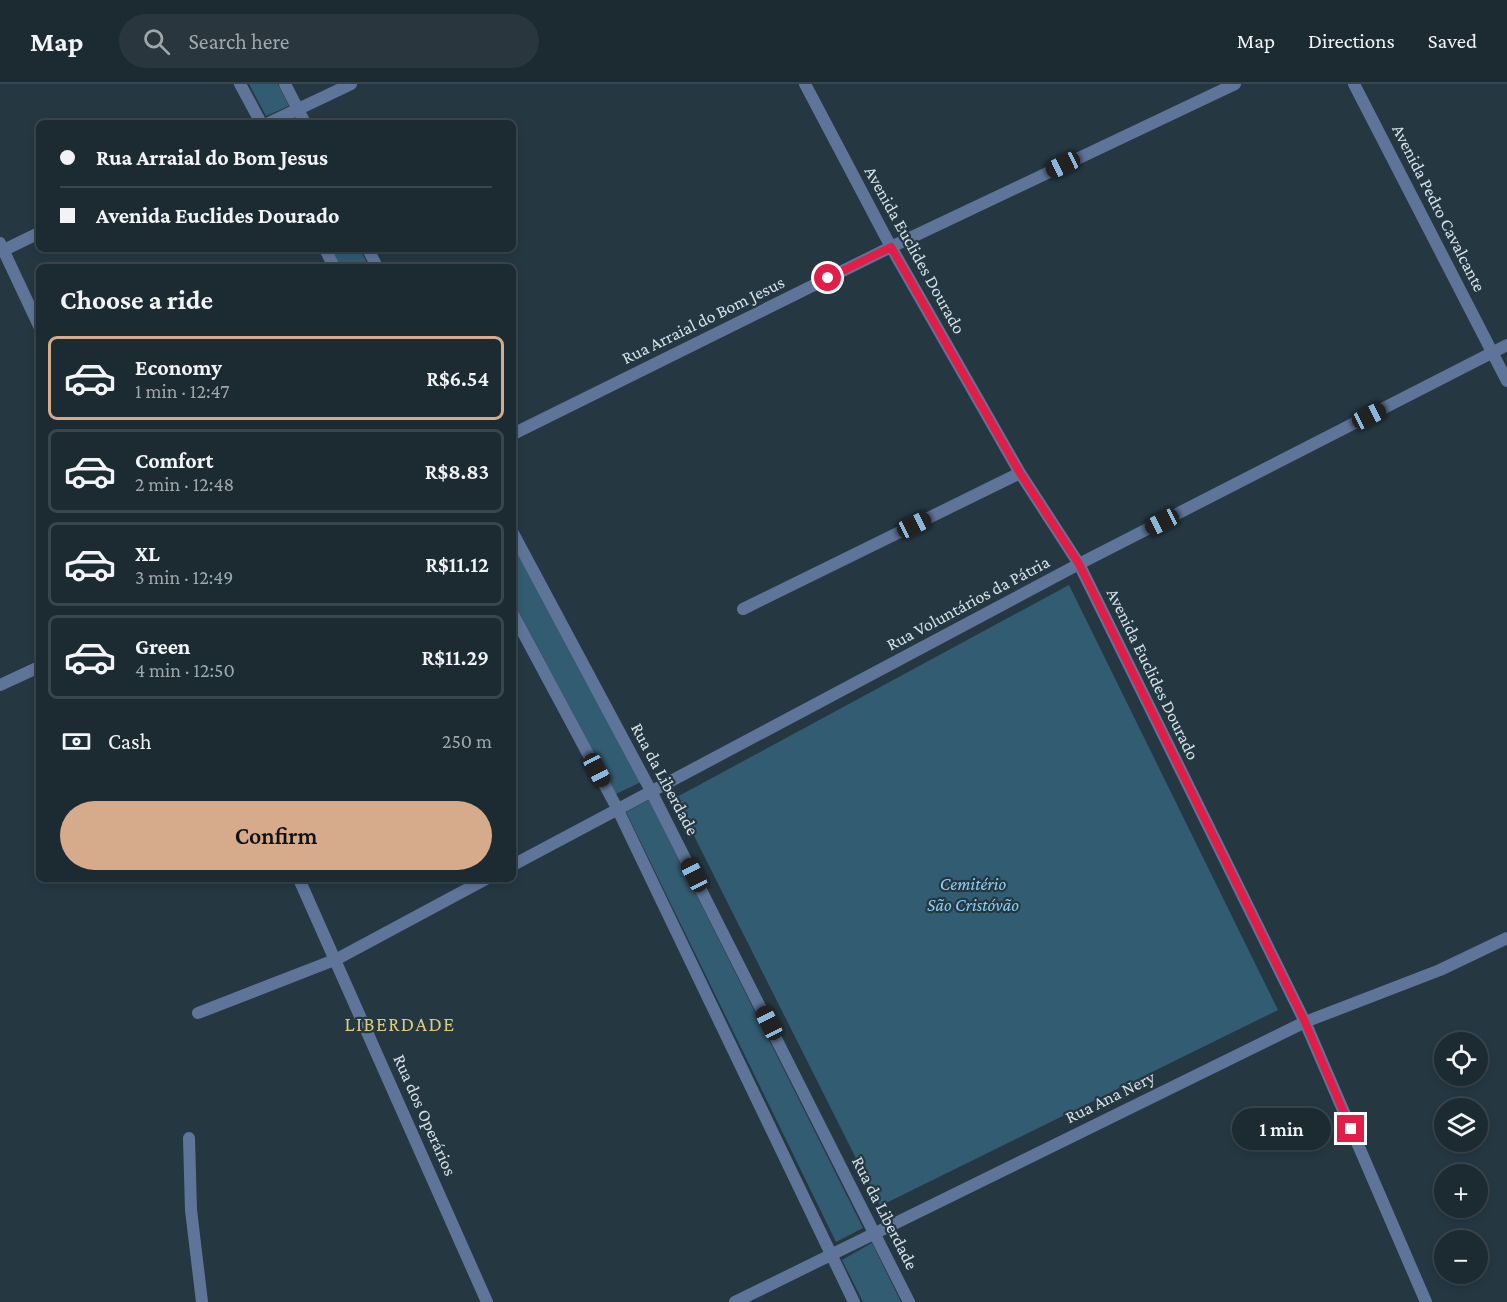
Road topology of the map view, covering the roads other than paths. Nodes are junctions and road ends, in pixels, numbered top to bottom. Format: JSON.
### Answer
{"nodes":[{"id":1,"x":240,"y":84,"type":"edge"},
{"id":2,"x":285,"y":84,"type":"edge"},
{"id":3,"x":351,"y":84,"type":"edge"},
{"id":4,"x":805,"y":84,"type":"edge"},
{"id":5,"x":1235,"y":84,"type":"edge"},
{"id":6,"x":1354,"y":84,"type":"edge"},
{"id":7,"x":298,"y":111,"type":"junction"},
{"id":8,"x":259,"y":120,"type":"edge"},
{"id":9,"x":276,"y":120,"type":"edge"},
{"id":10,"x":303,"y":120,"type":"edge"},
{"id":11,"x":36,"y":234,"type":"edge"},
{"id":12,"x":2,"y":246,"type":"edge"},
{"id":13,"x":891,"y":247,"type":"junction"},
{"id":14,"x":36,"y":320,"type":"edge"},
{"id":15,"x":1507,"y":345,"type":"edge"},
{"id":16,"x":1494,"y":352,"type":"junction"},
{"id":17,"x":1507,"y":381,"type":"edge"},
{"id":18,"x":516,"y":433,"type":"edge"},
{"id":19,"x":1020,"y":473,"type":"junction"},
{"id":20,"x":516,"y":539,"type":"edge"},
{"id":21,"x":1079,"y":564,"type":"junction"},
{"id":22,"x":743,"y":609,"type":"dead end"},
{"id":23,"x":516,"y":620,"type":"edge"},
{"id":24,"x":36,"y":669,"type":"edge"},
{"id":25,"x":0,"y":685,"type":"edge"},
{"id":26,"x":651,"y":791,"type":"junction"},
{"id":27,"x":618,"y":808,"type":"junction"},
{"id":28,"x":516,"y":863,"type":"edge"},
{"id":29,"x":299,"y":882,"type":"edge"},
{"id":30,"x":480,"y":882,"type":"edge"},
{"id":31,"x":1507,"y":938,"type":"edge"},
{"id":32,"x":337,"y":960,"type":"junction"},
{"id":33,"x":198,"y":1013,"type":"dead end"},
{"id":34,"x":1305,"y":1022,"type":"junction"},
{"id":35,"x":189,"y":1138,"type":"dead end"},
{"id":36,"x":876,"y":1233,"type":"junction"},
{"id":37,"x":831,"y":1256,"type":"junction"},
{"id":38,"x":202,"y":1302,"type":"edge"},
{"id":39,"x":487,"y":1302,"type":"edge"},
{"id":40,"x":735,"y":1302,"type":"edge"},
{"id":41,"x":854,"y":1302,"type":"edge"},
{"id":42,"x":909,"y":1302,"type":"edge"},
{"id":43,"x":1426,"y":1302,"type":"edge"}],
"edges":[{"from":1,"to":8,"type":"street"},
{"from":2,"to":7,"type":"street"},
{"from":3,"to":7,"type":"street"},
{"from":4,"to":13,"type":"street","name":"Avenida Euclides Dourado"},
{"from":5,"to":13,"type":"street","name":"Rua Arraial do Bom Jesus"},
{"from":6,"to":16,"type":"street","name":"Avenida Pedro Cavalcante"},
{"from":7,"to":9,"type":"street"},
{"from":7,"to":10,"type":"street"},
{"from":11,"to":12,"type":"street"},
{"from":12,"to":14,"type":"street"},
{"from":13,"to":18,"type":"street","name":"Rua Arraial do Bom Jesus"},
{"from":13,"to":19,"type":"street","name":"Avenida Euclides Dourado"},
{"from":15,"to":16,"type":"street","name":"Rua Voluntários da Pátria"},
{"from":16,"to":17,"type":"street","name":"Avenida Pedro Cavalcante"},
{"from":16,"to":21,"type":"street","name":"Rua Voluntários da Pátria"},
{"from":19,"to":21,"type":"street","name":"Avenida Euclides Dourado"},
{"from":19,"to":22,"type":"street"},
{"from":20,"to":26,"type":"street","name":"Rua da Liberdade"},
{"from":21,"to":26,"type":"street","name":"Rua Voluntários da Pátria"},
{"from":21,"to":34,"type":"street","name":"Avenida Euclides Dourado"},
{"from":23,"to":27,"type":"street"},
{"from":24,"to":25,"type":"street"},
{"from":26,"to":27,"type":"street","name":"Rua Voluntários da Pátria"},
{"from":26,"to":36,"type":"street","name":"Rua da Liberdade"},
{"from":27,"to":28,"type":"street","name":"Rua Voluntários da Pátria"},
{"from":27,"to":37,"type":"street"},
{"from":29,"to":32,"type":"street","name":"Rua dos Operários"},
{"from":30,"to":32,"type":"street"},
{"from":31,"to":34,"type":"street","name":"Rua Ana Nery"},
{"from":32,"to":33,"type":"street"},
{"from":32,"to":39,"type":"street","name":"Rua dos Operários"},
{"from":34,"to":36,"type":"street","name":"Rua Ana Nery"},
{"from":34,"to":43,"type":"street","name":"Avenida Euclides Dourado"},
{"from":35,"to":38,"type":"street"},
{"from":36,"to":37,"type":"street","name":"Rua Ana Nery"},
{"from":36,"to":42,"type":"street","name":"Rua da Liberdade"},
{"from":37,"to":40,"type":"street","name":"Rua Ana Nery"},
{"from":37,"to":41,"type":"street"}]}
